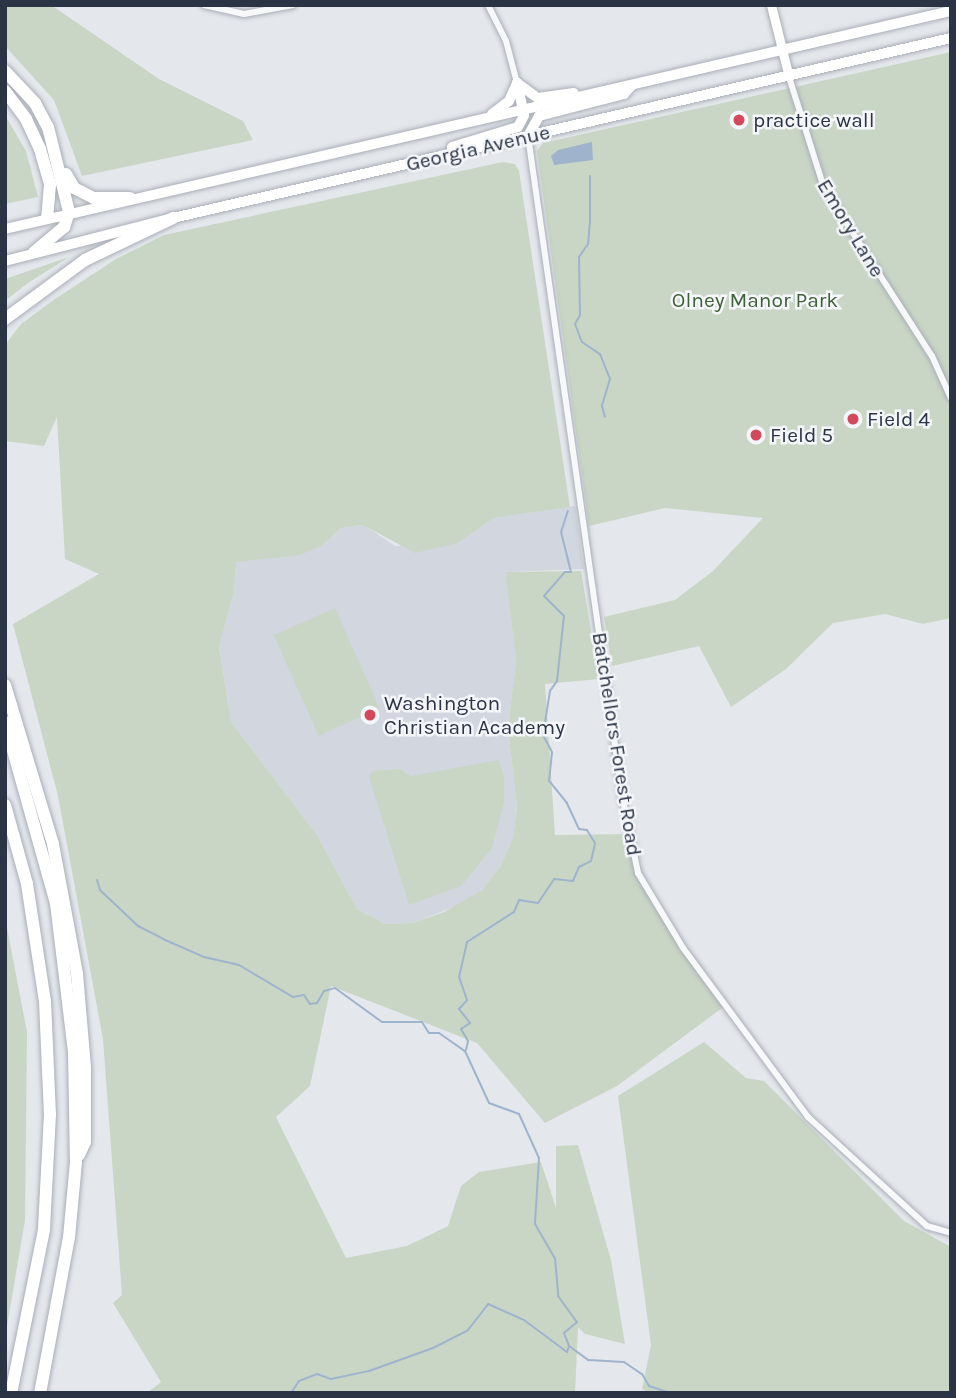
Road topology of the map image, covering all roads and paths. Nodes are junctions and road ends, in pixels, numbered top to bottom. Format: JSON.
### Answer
{"nodes":[{"id":1,"x":204,"y":5,"type":"edge"},
{"id":2,"x":293,"y":5,"type":"edge"},
{"id":3,"x":488,"y":5,"type":"edge"},
{"id":4,"x":771,"y":5,"type":"edge"},
{"id":5,"x":951,"y":11,"type":"edge"},
{"id":6,"x":951,"y":38,"type":"edge"},
{"id":7,"x":782,"y":50,"type":"junction"},
{"id":8,"x":5,"y":71,"type":"edge"},
{"id":9,"x":789,"y":77,"type":"junction"},
{"id":10,"x":517,"y":83,"type":"junction"},
{"id":11,"x":633,"y":84,"type":"junction"},
{"id":12,"x":5,"y":91,"type":"edge"},
{"id":13,"x":593,"y":93,"type":"junction"},
{"id":14,"x":523,"y":109,"type":"junction"},
{"id":15,"x":487,"y":118,"type":"junction"},
{"id":16,"x":528,"y":136,"type":"junction"},
{"id":17,"x":56,"y":155,"type":"junction"},
{"id":18,"x":400,"y":166,"type":"junction"},
{"id":19,"x":130,"y":198,"type":"junction"},
{"id":20,"x":69,"y":212,"type":"junction"},
{"id":21,"x":47,"y":217,"type":"junction"},
{"id":22,"x":173,"y":218,"type":"junction"},
{"id":23,"x":5,"y":229,"type":"edge"},
{"id":24,"x":34,"y":252,"type":"junction"},
{"id":25,"x":5,"y":261,"type":"edge"},
{"id":26,"x":5,"y":319,"type":"edge"},
{"id":27,"x":951,"y":398,"type":"edge"},
{"id":28,"x":5,"y":685,"type":"edge"},
{"id":29,"x":5,"y":722,"type":"edge"},
{"id":30,"x":5,"y":805,"type":"edge"},
{"id":31,"x":5,"y":820,"type":"edge"},
{"id":32,"x":19,"y":855,"type":"junction"},
{"id":33,"x":76,"y":1162,"type":"junction"},
{"id":34,"x":951,"y":1233,"type":"edge"},
{"id":35,"x":11,"y":1393,"type":"edge"},
{"id":36,"x":40,"y":1393,"type":"edge"}],
"edges":[{"from":1,"to":2,"type":"street"},
{"from":3,"to":10,"type":"street"},
{"from":4,"to":7,"type":"street","name":"Emory Lane"},
{"from":5,"to":7,"type":"main road","name":"Georgia Avenue"},
{"from":6,"to":9,"type":"main road","name":"Georgia Avenue"},
{"from":7,"to":9,"type":"street","name":"Emory Lane"},
{"from":7,"to":11,"type":"main road","name":"Georgia Avenue"},
{"from":8,"to":17,"type":"highway"},
{"from":9,"to":16,"type":"main road","name":"Georgia Avenue"},
{"from":9,"to":27,"type":"street","name":"Emory Lane"},
{"from":10,"to":13,"type":"main road"},
{"from":10,"to":14,"type":"main road"},
{"from":10,"to":15,"type":"main road"},
{"from":11,"to":13,"type":"main road","name":"Georgia Avenue"},
{"from":11,"to":16,"type":"main road"},
{"from":12,"to":21,"type":"highway"},
{"from":13,"to":14,"type":"main road","name":"Georgia Avenue"},
{"from":14,"to":15,"type":"main road","name":"Georgia Avenue"},
{"from":14,"to":18,"type":"main road"},
{"from":15,"to":19,"type":"main road","name":"Georgia Avenue"},
{"from":16,"to":18,"type":"main road","name":"Georgia Avenue"},
{"from":16,"to":34,"type":"street","name":"Batchellors Forest Road"},
{"from":17,"to":19,"type":"highway"},
{"from":17,"to":20,"type":"highway"},
{"from":18,"to":22,"type":"main road","name":"Georgia Avenue"},
{"from":19,"to":20,"type":"main road","name":"Georgia Avenue"},
{"from":20,"to":21,"type":"main road","name":"Georgia Avenue"},
{"from":20,"to":24,"type":"highway"},
{"from":21,"to":23,"type":"main road","name":"Georgia Avenue"},
{"from":22,"to":24,"type":"main road","name":"Georgia Avenue"},
{"from":22,"to":26,"type":"highway"},
{"from":24,"to":25,"type":"main road","name":"Georgia Avenue"},
{"from":28,"to":33,"type":"highway"},
{"from":29,"to":33,"type":"highway"},
{"from":30,"to":32,"type":"highway"},
{"from":31,"to":32,"type":"highway"},
{"from":32,"to":35,"type":"highway"},
{"from":33,"to":36,"type":"highway"}]}
